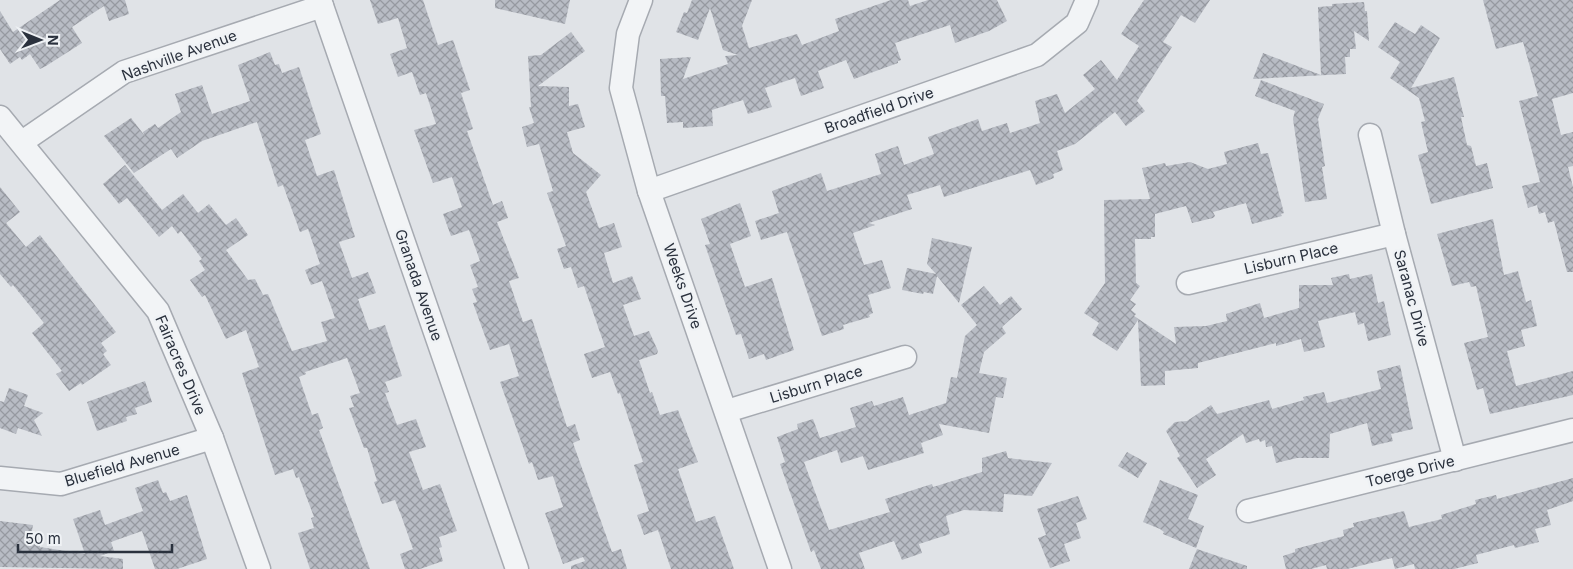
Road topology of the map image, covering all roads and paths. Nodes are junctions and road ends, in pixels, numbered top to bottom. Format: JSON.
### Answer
{"nodes":[{"id":1,"x":640,"y":0,"type":"edge"},
{"id":2,"x":1087,"y":0,"type":"edge"},
{"id":3,"x":321,"y":3,"type":"edge"},
{"id":4,"x":0,"y":117,"type":"edge"},
{"id":5,"x":1370,"y":136,"type":"dead end"},
{"id":6,"x":22,"y":142,"type":"junction"},
{"id":7,"x":650,"y":191,"type":"junction"},
{"id":8,"x":1394,"y":234,"type":"junction"},
{"id":9,"x":1188,"y":283,"type":"dead end"},
{"id":10,"x":904,"y":357,"type":"dead end"},
{"id":11,"x":727,"y":411,"type":"junction"},
{"id":12,"x":1573,"y":430,"type":"edge"},
{"id":13,"x":212,"y":438,"type":"junction"},
{"id":14,"x":1456,"y":460,"type":"junction"},
{"id":15,"x":0,"y":478,"type":"edge"},
{"id":16,"x":1248,"y":511,"type":"dead end"},
{"id":17,"x":259,"y":569,"type":"edge"},
{"id":18,"x":518,"y":569,"type":"edge"},
{"id":19,"x":780,"y":569,"type":"edge"}],
"edges":[{"from":1,"to":7,"type":"street","name":"Weeks Drive"},
{"from":2,"to":7,"type":"street","name":"Broadfield Drive"},
{"from":3,"to":6,"type":"street","name":"Nashville Avenue"},
{"from":3,"to":18,"type":"street","name":"Granada Avenue"},
{"from":4,"to":6,"type":"street","name":"Fairacres Drive"},
{"from":5,"to":8,"type":"street","name":"Saranac Drive"},
{"from":6,"to":13,"type":"street","name":"Fairacres Drive"},
{"from":7,"to":11,"type":"street","name":"Weeks Drive"},
{"from":8,"to":9,"type":"street","name":"Lisburn Place"},
{"from":8,"to":14,"type":"street","name":"Saranac Drive"},
{"from":10,"to":11,"type":"street","name":"Lisburn Place"},
{"from":11,"to":19,"type":"street","name":"Weeks Drive"},
{"from":12,"to":14,"type":"street","name":"Toerge Drive"},
{"from":13,"to":15,"type":"street","name":"Bluefield Avenue"},
{"from":13,"to":17,"type":"street","name":"Fairacres Drive"},
{"from":14,"to":16,"type":"street","name":"Toerge Drive"}]}
